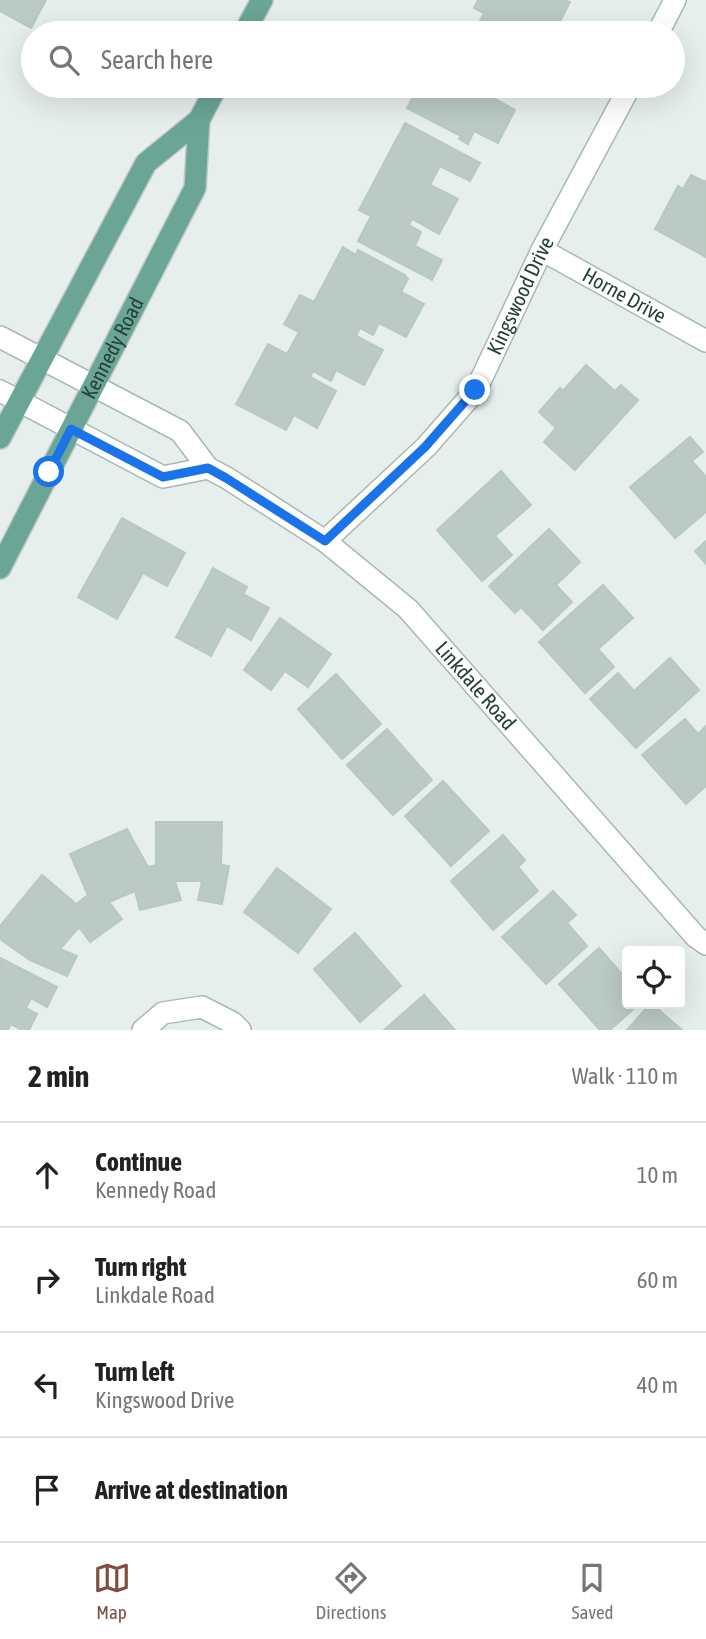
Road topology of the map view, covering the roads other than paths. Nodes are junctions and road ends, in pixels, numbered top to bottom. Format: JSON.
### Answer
{"nodes":[{"id":1,"x":262,"y":0,"type":"edge"},
{"id":2,"x":676,"y":0,"type":"edge"},
{"id":3,"x":251,"y":21,"type":"edge"},
{"id":4,"x":665,"y":21,"type":"edge"},
{"id":5,"x":211,"y":98,"type":"edge"},
{"id":6,"x":624,"y":98,"type":"edge"},
{"id":7,"x":199,"y":120,"type":"junction"},
{"id":8,"x":542,"y":250,"type":"junction"},
{"id":9,"x":0,"y":337,"type":"edge"},
{"id":10,"x":706,"y":341,"type":"edge"},
{"id":11,"x":42,"y":358,"type":"junction"},
{"id":12,"x":94,"y":385,"type":"junction"},
{"id":13,"x":9,"y":396,"type":"edge"},
{"id":14,"x":71,"y":429,"type":"junction"},
{"id":15,"x":0,"y":438,"type":"edge"},
{"id":16,"x":208,"y":468,"type":"junction"},
{"id":17,"x":325,"y":541,"type":"junction"},
{"id":18,"x":0,"y":568,"type":"edge"},
{"id":19,"x":706,"y":944,"type":"edge"},
{"id":20,"x":143,"y":1030,"type":"edge"},
{"id":21,"x":240,"y":1030,"type":"edge"}],
"edges":[{"from":1,"to":3,"type":"main road"},
{"from":2,"to":4,"type":"street"},
{"from":5,"to":7,"type":"main road","name":"Kennedy Road"},
{"from":6,"to":8,"type":"street","name":"Kingswood Drive"},
{"from":7,"to":11,"type":"main road","name":"Kennedy Road"},
{"from":7,"to":12,"type":"main road","name":"Kennedy Road"},
{"from":8,"to":10,"type":"street","name":"Horne Drive"},
{"from":8,"to":17,"type":"street","name":"Kingswood Drive"},
{"from":9,"to":11,"type":"street","name":"Linkdale Road"},
{"from":11,"to":12,"type":"street","name":"Linkdale Road"},
{"from":11,"to":13,"type":"main road","name":"Kennedy Road"},
{"from":12,"to":14,"type":"main road","name":"Kennedy Road"},
{"from":12,"to":16,"type":"street","name":"Linkdale Road"},
{"from":13,"to":14,"type":"street"},
{"from":13,"to":15,"type":"main road","name":"Kennedy Road"},
{"from":14,"to":16,"type":"street"},
{"from":14,"to":18,"type":"main road","name":"Kennedy Road"},
{"from":16,"to":17,"type":"street","name":"Linkdale Road"},
{"from":17,"to":19,"type":"street","name":"Linkdale Road"},
{"from":20,"to":21,"type":"street"}]}
